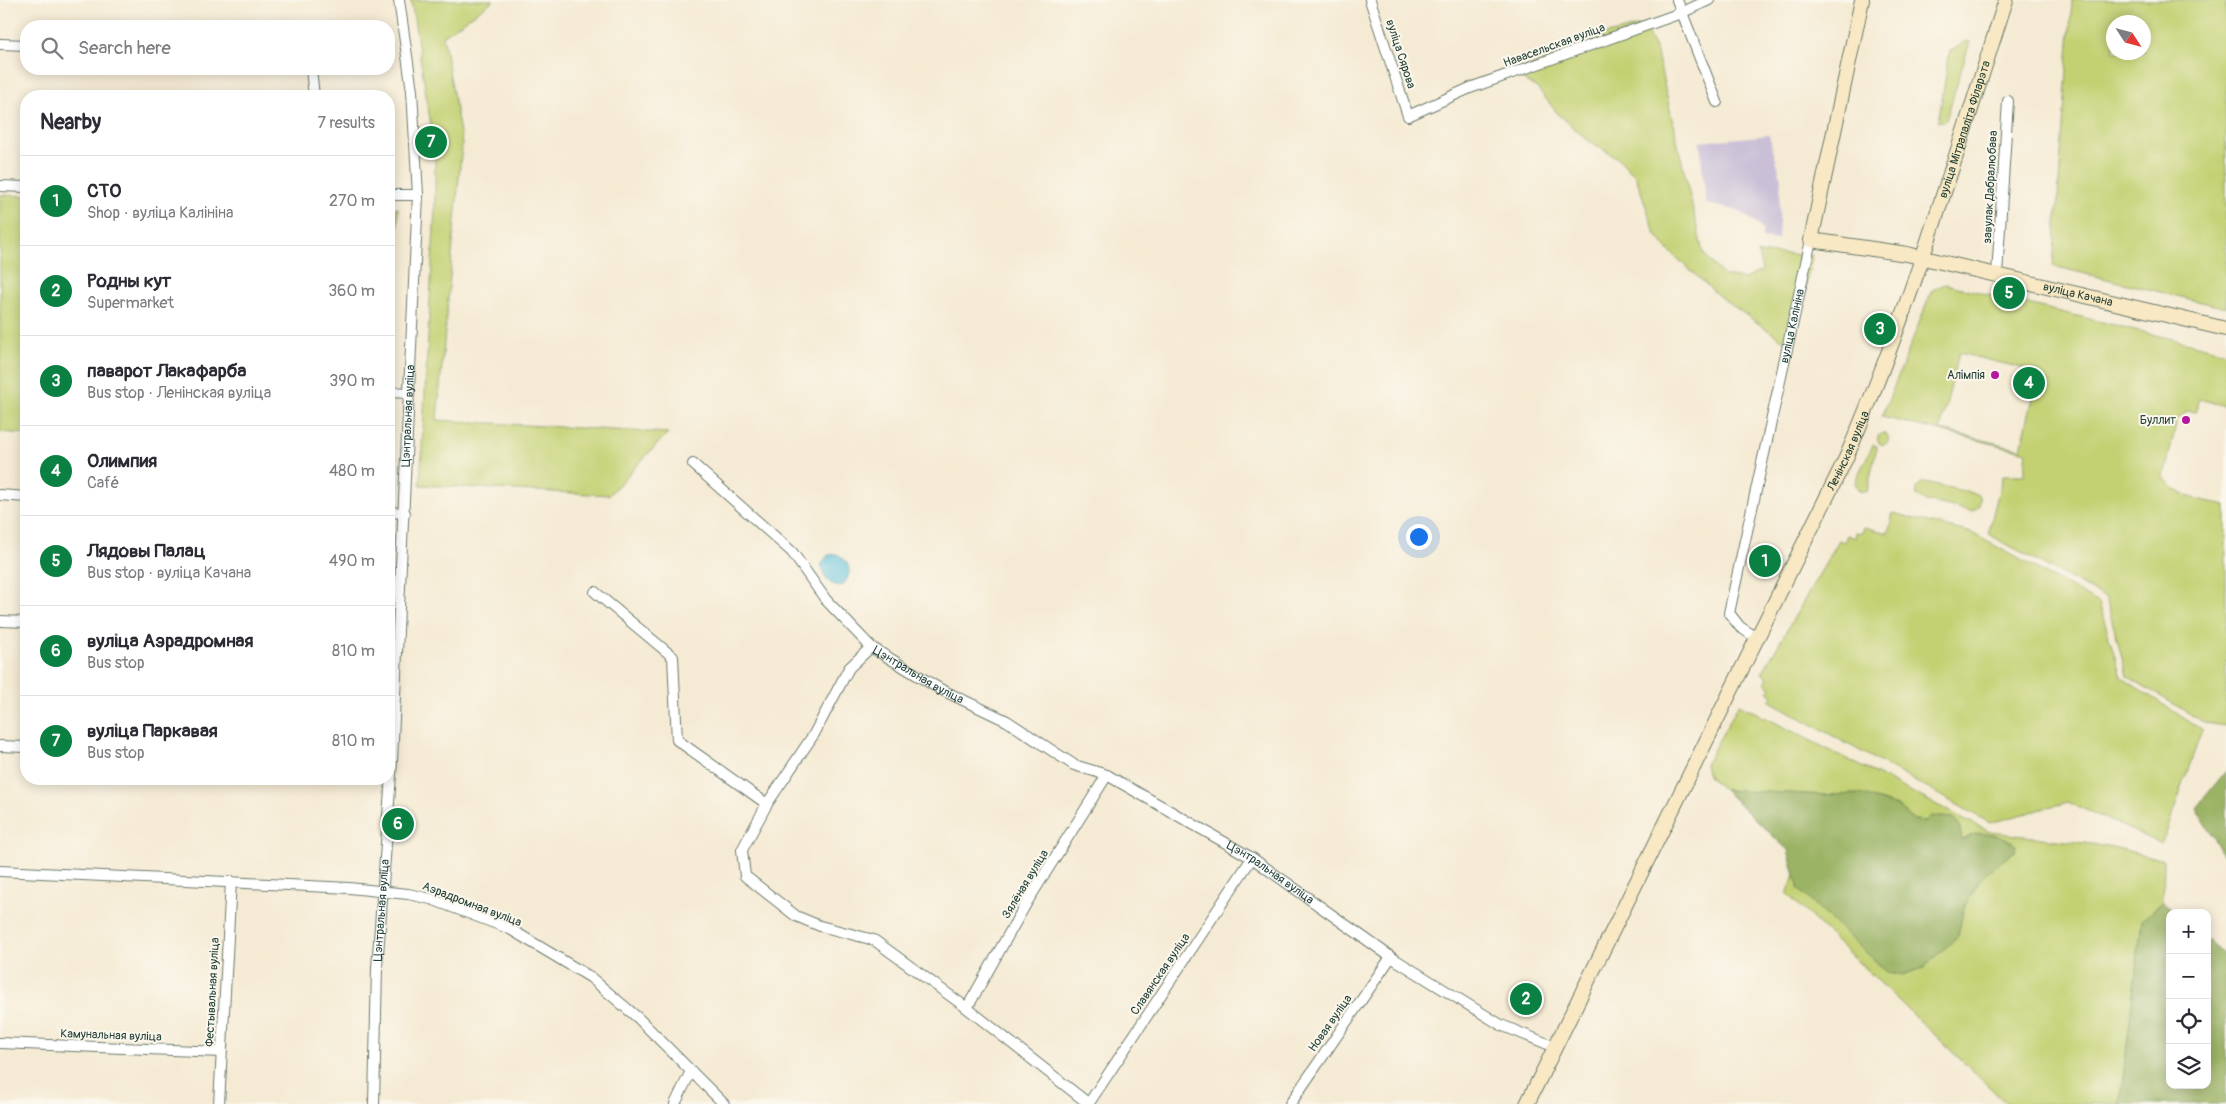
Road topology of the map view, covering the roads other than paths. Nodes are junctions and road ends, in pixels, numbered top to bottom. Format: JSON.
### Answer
{"nodes":[{"id":1,"x":399,"y":0,"type":"edge"},
{"id":2,"x":1370,"y":0,"type":"edge"},
{"id":3,"x":1677,"y":0,"type":"edge"},
{"id":4,"x":1709,"y":0,"type":"edge"},
{"id":5,"x":1862,"y":0,"type":"edge"},
{"id":6,"x":2006,"y":0,"type":"edge"},
{"id":7,"x":1681,"y":13,"type":"junction"},
{"id":8,"x":0,"y":44,"type":"edge"},
{"id":9,"x":20,"y":45,"type":"edge"},
{"id":10,"x":312,"y":75,"type":"edge"},
{"id":11,"x":313,"y":90,"type":"edge"},
{"id":12,"x":2008,"y":101,"type":"dead end"},
{"id":13,"x":1717,"y":102,"type":"dead end"},
{"id":14,"x":1408,"y":116,"type":"joint"},
{"id":15,"x":0,"y":186,"type":"edge"},
{"id":16,"x":20,"y":187,"type":"edge"},
{"id":17,"x":395,"y":195,"type":"edge"},
{"id":18,"x":418,"y":195,"type":"junction"},
{"id":19,"x":1811,"y":240,"type":"junction"},
{"id":20,"x":1923,"y":258,"type":"junction"},
{"id":21,"x":1997,"y":275,"type":"junction"},
{"id":22,"x":2226,"y":329,"type":"edge"},
{"id":23,"x":395,"y":392,"type":"edge"},
{"id":24,"x":409,"y":393,"type":"junction"},
{"id":25,"x":693,"y":464,"type":"dead end"},
{"id":26,"x":0,"y":496,"type":"edge"},
{"id":27,"x":20,"y":497,"type":"edge"},
{"id":28,"x":395,"y":512,"type":"edge"},
{"id":29,"x":405,"y":513,"type":"junction"},
{"id":30,"x":595,"y":592,"type":"dead end"},
{"id":31,"x":0,"y":621,"type":"edge"},
{"id":32,"x":20,"y":622,"type":"edge"},
{"id":33,"x":395,"y":626,"type":"edge"},
{"id":34,"x":1757,"y":638,"type":"junction"},
{"id":35,"x":871,"y":647,"type":"junction"},
{"id":36,"x":0,"y":746,"type":"edge"},
{"id":37,"x":20,"y":747,"type":"edge"},
{"id":38,"x":1107,"y":775,"type":"junction"},
{"id":39,"x":389,"y":785,"type":"edge"},
{"id":40,"x":767,"y":804,"type":"junction"},
{"id":41,"x":1252,"y":858,"type":"junction"},
{"id":42,"x":0,"y":871,"type":"edge"},
{"id":43,"x":231,"y":881,"type":"junction"},
{"id":44,"x":382,"y":892,"type":"junction"},
{"id":45,"x":1391,"y":957,"type":"junction"},
{"id":46,"x":967,"y":1008,"type":"junction"},
{"id":47,"x":0,"y":1043,"type":"edge"},
{"id":48,"x":1555,"y":1047,"type":"junction"},
{"id":49,"x":221,"y":1052,"type":"junction"},
{"id":50,"x":691,"y":1070,"type":"junction"},
{"id":51,"x":218,"y":1104,"type":"edge"},
{"id":52,"x":374,"y":1104,"type":"edge"},
{"id":53,"x":675,"y":1104,"type":"edge"},
{"id":54,"x":724,"y":1104,"type":"edge"},
{"id":55,"x":1089,"y":1104,"type":"edge"},
{"id":56,"x":1290,"y":1104,"type":"edge"},
{"id":57,"x":1527,"y":1104,"type":"edge"}],
"edges":[{"from":1,"to":18,"type":"street","name":"Цэнтральная вуліца"},
{"from":2,"to":14,"type":"street","name":"вуліца Сярова"},
{"from":3,"to":7,"type":"street"},
{"from":4,"to":7,"type":"street","name":"Навасельская вуліца"},
{"from":5,"to":19,"type":"main road","name":"вуліца Калініна"},
{"from":6,"to":20,"type":"main road","name":"вуліца Мітрапаліта Філарэта"},
{"from":7,"to":13,"type":"street"},
{"from":7,"to":14,"type":"street","name":"Навасельская вуліца"},
{"from":8,"to":9,"type":"street"},
{"from":10,"to":11,"type":"street"},
{"from":12,"to":21,"type":"street","name":"завулак Дабралюбава"},
{"from":15,"to":16,"type":"street"},
{"from":17,"to":18,"type":"street"},
{"from":18,"to":24,"type":"street","name":"Цэнтральная вуліца"},
{"from":19,"to":20,"type":"main road","name":"вуліца Качана"},
{"from":19,"to":34,"type":"street","name":"вуліца Калініна"},
{"from":20,"to":21,"type":"main road","name":"вуліца Качана"},
{"from":20,"to":34,"type":"main road","name":"Ленінская вуліца"},
{"from":21,"to":22,"type":"main road","name":"вуліца Качана"},
{"from":23,"to":24,"type":"street"},
{"from":24,"to":29,"type":"street","name":"Цэнтральная вуліца"},
{"from":25,"to":35,"type":"street"},
{"from":26,"to":27,"type":"street"},
{"from":28,"to":29,"type":"street"},
{"from":29,"to":33,"type":"street","name":"Цэнтральная вуліца"},
{"from":30,"to":40,"type":"street"},
{"from":31,"to":32,"type":"street"},
{"from":34,"to":48,"type":"main road","name":"Ленінская вуліца"},
{"from":35,"to":38,"type":"street","name":"Цэнтральная вуліца"},
{"from":35,"to":40,"type":"street","name":"Цэнтральная вуліца"},
{"from":36,"to":37,"type":"street"},
{"from":38,"to":41,"type":"street","name":"Цэнтральная вуліца"},
{"from":38,"to":46,"type":"street","name":"Зялёная вуліца"},
{"from":39,"to":44,"type":"street","name":"Цэнтральная вуліца"},
{"from":40,"to":46,"type":"street","name":"Цэнтральная вуліца"},
{"from":41,"to":45,"type":"street","name":"Цэнтральная вуліца"},
{"from":41,"to":55,"type":"street","name":"Славянская вуліца"},
{"from":42,"to":43,"type":"street","name":"Аэрадромная вуліца"},
{"from":43,"to":44,"type":"street","name":"Аэрадромная вуліца"},
{"from":43,"to":49,"type":"street","name":"Фестывальная вуліца"},
{"from":44,"to":50,"type":"street","name":"Аэрадромная вуліца"},
{"from":44,"to":52,"type":"street","name":"Цэнтральная вуліца"},
{"from":45,"to":48,"type":"street","name":"Цэнтральная вуліца"},
{"from":45,"to":56,"type":"street","name":"Новая вуліца"},
{"from":46,"to":55,"type":"street","name":"Цэнтральная вуліца"},
{"from":47,"to":49,"type":"street","name":"Камунальная вуліца"},
{"from":48,"to":57,"type":"main road"},
{"from":49,"to":51,"type":"street","name":"Фестывальная вуліца"},
{"from":50,"to":53,"type":"street"},
{"from":50,"to":54,"type":"street","name":"Аэрадромная вуліца"}]}
